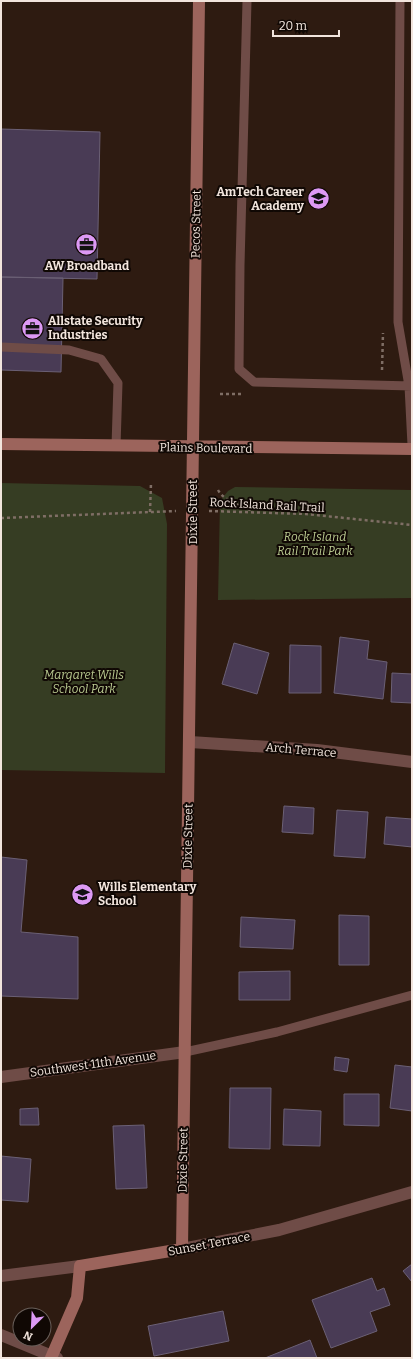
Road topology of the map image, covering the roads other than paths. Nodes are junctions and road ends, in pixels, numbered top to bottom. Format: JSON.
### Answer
{"nodes":[{"id":1,"x":199,"y":1,"type":"edge"},
{"id":2,"x":247,"y":1,"type":"edge"},
{"id":3,"x":400,"y":1,"type":"edge"},
{"id":4,"x":1,"y":347,"type":"edge"},
{"id":5,"x":411,"y":386,"type":"edge"},
{"id":6,"x":1,"y":444,"type":"edge"},
{"id":7,"x":412,"y":445,"type":"edge"},
{"id":8,"x":116,"y":446,"type":"junction"},
{"id":9,"x":193,"y":448,"type":"junction"},
{"id":10,"x":412,"y":449,"type":"edge"},
{"id":11,"x":190,"y":742,"type":"junction"},
{"id":12,"x":412,"y":762,"type":"edge"},
{"id":13,"x":412,"y":995,"type":"edge"},
{"id":14,"x":185,"y":1052,"type":"junction"},
{"id":15,"x":1,"y":1077,"type":"edge"},
{"id":16,"x":412,"y":1192,"type":"edge"},
{"id":17,"x":182,"y":1249,"type":"junction"},
{"id":18,"x":80,"y":1266,"type":"junction"},
{"id":19,"x":1,"y":1276,"type":"edge"},
{"id":20,"x":1,"y":1335,"type":"edge"},
{"id":21,"x":54,"y":1357,"type":"edge"}],
"edges":[{"from":1,"to":9,"type":"street","name":"Pecos Street"},
{"from":2,"to":5,"type":"lane"},
{"from":3,"to":5,"type":"lane"},
{"from":4,"to":8,"type":"lane"},
{"from":5,"to":7,"type":"lane"},
{"from":6,"to":8,"type":"street","name":"Plains Boulevard"},
{"from":8,"to":9,"type":"street","name":"Plains Boulevard"},
{"from":9,"to":10,"type":"street","name":"Plains Boulevard"},
{"from":9,"to":11,"type":"street","name":"Dixie Street"},
{"from":11,"to":12,"type":"street","name":"Arch Terrace"},
{"from":11,"to":14,"type":"street","name":"Dixie Street"},
{"from":13,"to":14,"type":"lane"},
{"from":14,"to":15,"type":"street","name":"Southwest 11th Avenue"},
{"from":14,"to":17,"type":"street","name":"Dixie Street"},
{"from":16,"to":17,"type":"street","name":"Sunset Terrace"},
{"from":17,"to":18,"type":"street","name":"Sunset Terrace"},
{"from":18,"to":19,"type":"street","name":"Sunset Terrace"},
{"from":18,"to":21,"type":"street"},
{"from":20,"to":21,"type":"street"}]}
